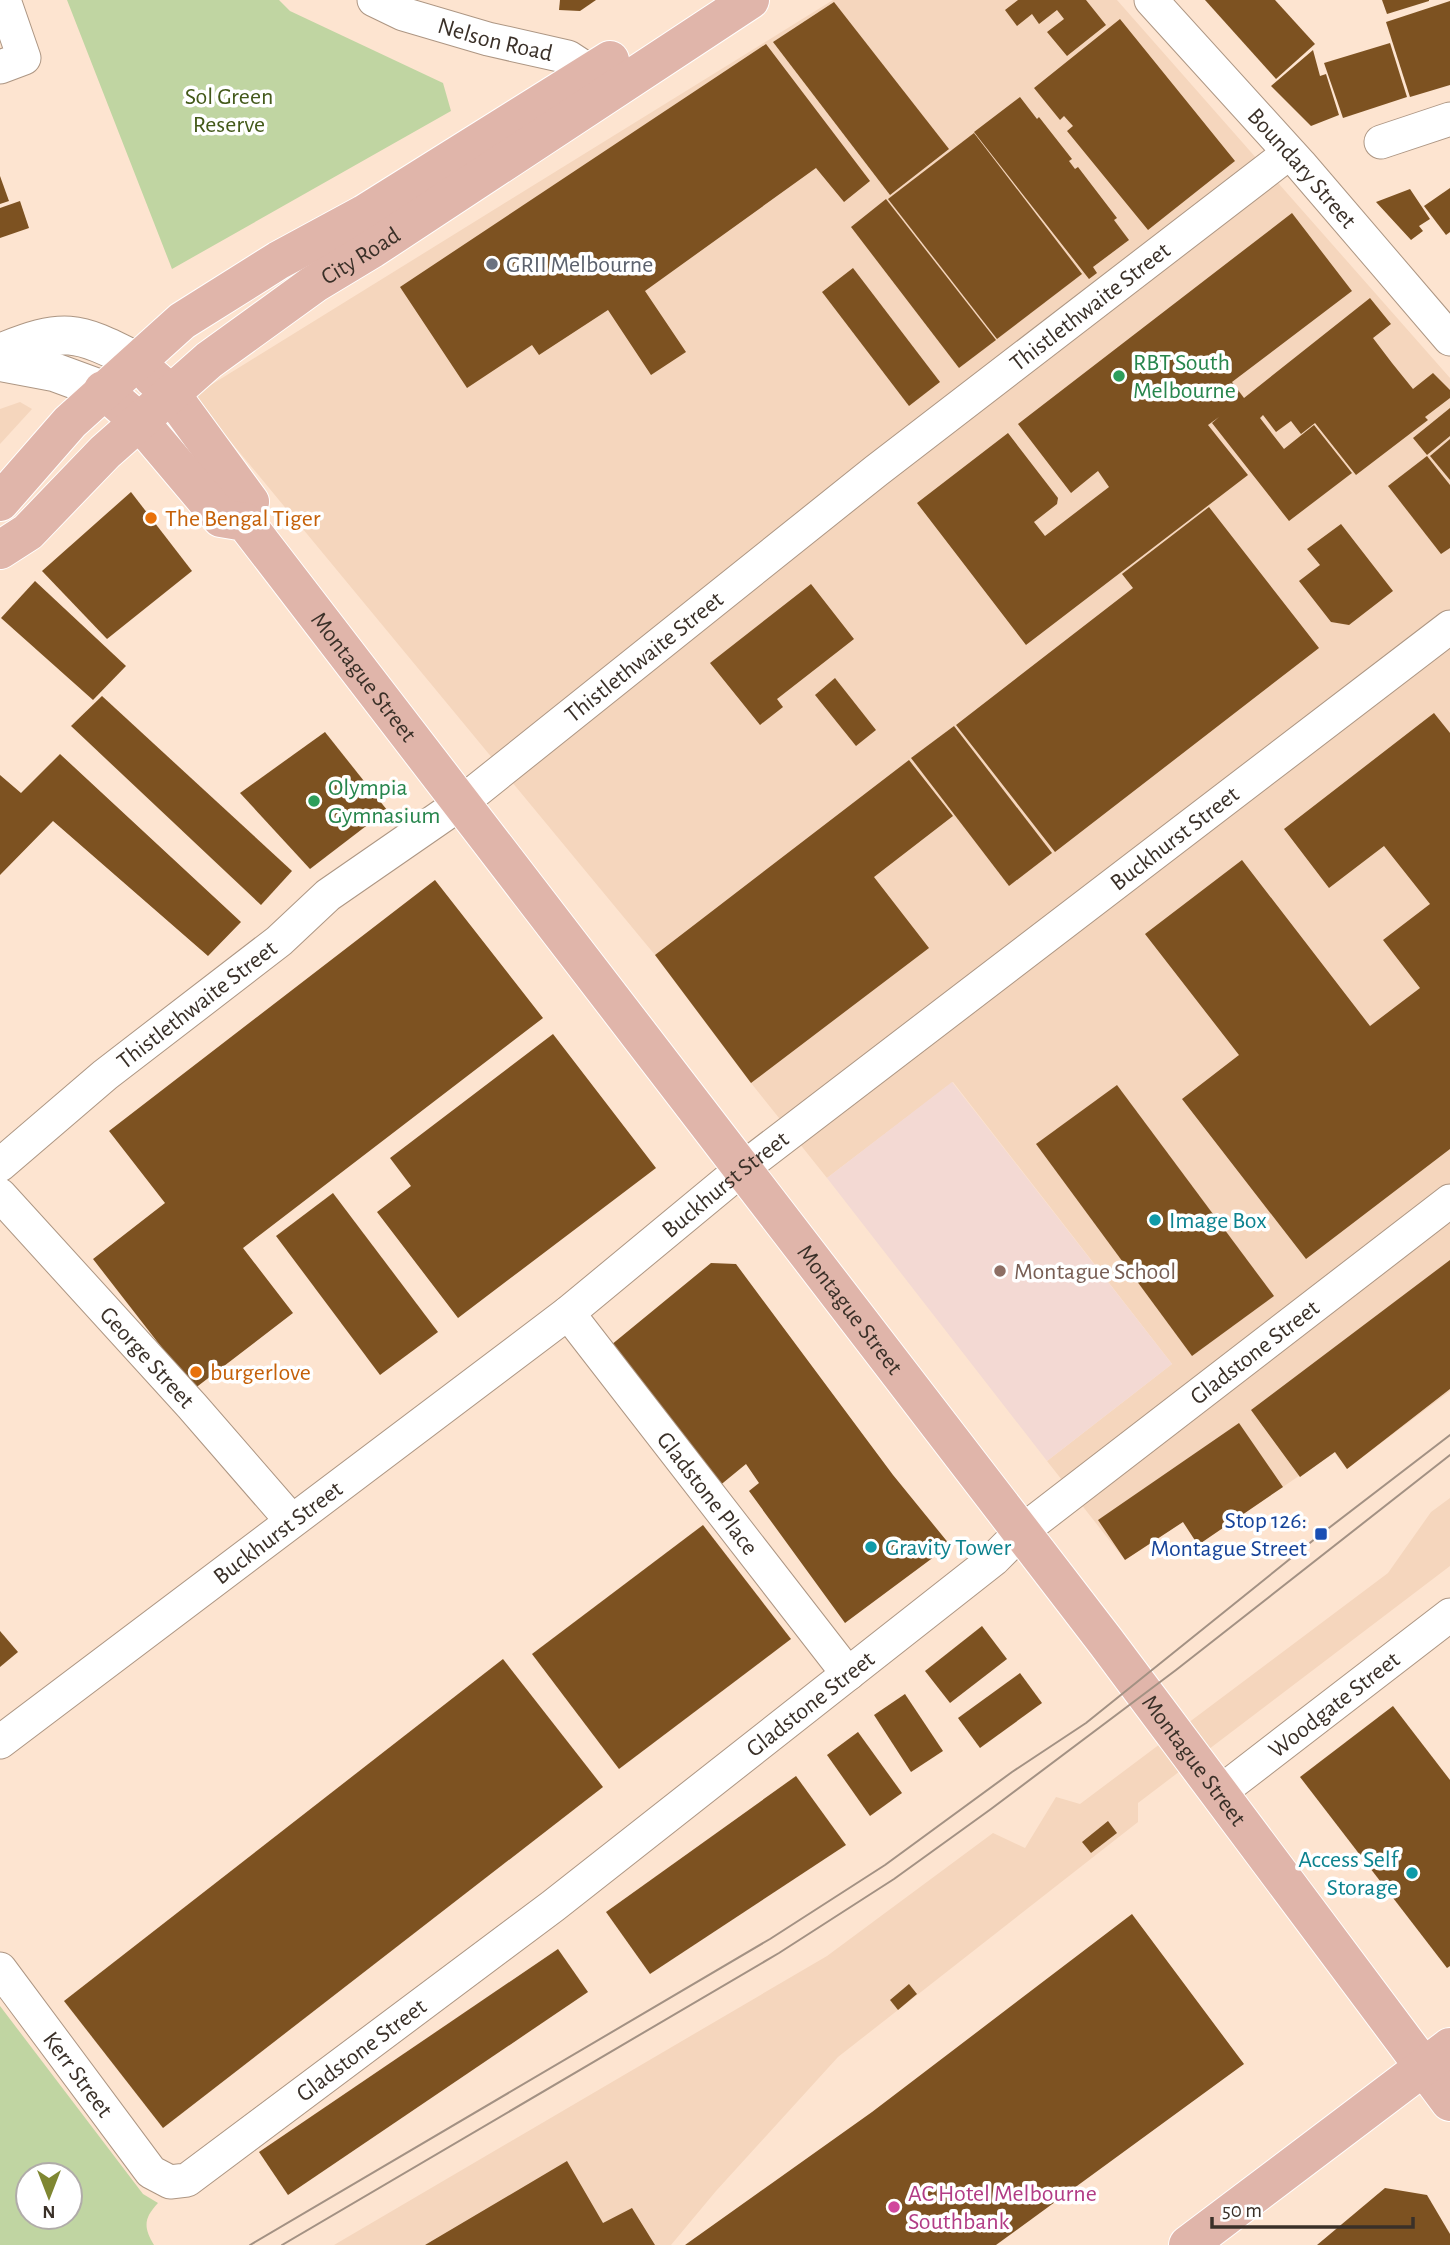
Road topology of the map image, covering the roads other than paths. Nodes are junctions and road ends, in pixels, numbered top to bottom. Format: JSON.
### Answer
{"nodes":[{"id":1,"x":4,"y":0,"type":"edge"},
{"id":2,"x":374,"y":0,"type":"edge"},
{"id":3,"x":703,"y":0,"type":"edge"},
{"id":4,"x":750,"y":0,"type":"edge"},
{"id":5,"x":1151,"y":0,"type":"edge"},
{"id":6,"x":12,"y":63,"type":"edge"},
{"id":7,"x":601,"y":81,"type":"junction"},
{"id":8,"x":1450,"y":119,"type":"edge"},
{"id":9,"x":1381,"y":142,"type":"dead end"},
{"id":10,"x":1289,"y":153,"type":"junction"},
{"id":11,"x":1450,"y":339,"type":"edge"},
{"id":12,"x":0,"y":353,"type":"edge"},
{"id":13,"x":136,"y":360,"type":"junction"},
{"id":14,"x":0,"y":362,"type":"edge"},
{"id":15,"x":103,"y":390,"type":"junction"},
{"id":16,"x":171,"y":394,"type":"junction"},
{"id":17,"x":140,"y":422,"type":"junction"},
{"id":18,"x":0,"y":502,"type":"edge"},
{"id":19,"x":245,"y":522,"type":"junction"},
{"id":20,"x":0,"y":550,"type":"edge"},
{"id":21,"x":1450,"y":627,"type":"edge"},
{"id":22,"x":461,"y":803,"type":"junction"},
{"id":23,"x":0,"y":1164,"type":"edge"},
{"id":24,"x":742,"y":1169,"type":"junction"},
{"id":25,"x":0,"y":1195,"type":"edge"},
{"id":26,"x":1450,"y":1201,"type":"edge"},
{"id":27,"x":568,"y":1313,"type":"junction"},
{"id":28,"x":291,"y":1520,"type":"junction"},
{"id":29,"x":1021,"y":1532,"type":"junction"},
{"id":30,"x":1450,"y":1615,"type":"edge"},
{"id":31,"x":848,"y":1674,"type":"junction"},
{"id":32,"x":0,"y":1742,"type":"edge"},
{"id":33,"x":1220,"y":1793,"type":"junction"},
{"id":34,"x":0,"y":1969,"type":"edge"},
{"id":35,"x":1436,"y":2057,"type":"edge"},
{"id":36,"x":1450,"y":2102,"type":"edge"},
{"id":37,"x":160,"y":2179,"type":"joint"},
{"id":38,"x":1188,"y":2245,"type":"edge"}],
"edges":[{"from":1,"to":6,"type":"street"},
{"from":2,"to":7,"type":"street","name":"Nelson Road"},
{"from":3,"to":7,"type":"main road","name":"City Road"},
{"from":4,"to":7,"type":"main road","name":"City Road"},
{"from":5,"to":10,"type":"street","name":"Boundary Street"},
{"from":7,"to":13,"type":"main road","name":"City Road"},
{"from":7,"to":16,"type":"main road","name":"City Road"},
{"from":8,"to":9,"type":"street"},
{"from":10,"to":11,"type":"street","name":"Boundary Street"},
{"from":10,"to":22,"type":"street","name":"Thistlethwaite Street"},
{"from":12,"to":13,"type":"street"},
{"from":13,"to":15,"type":"main road","name":"City Road"},
{"from":13,"to":16,"type":"main road"},
{"from":14,"to":15,"type":"street"},
{"from":15,"to":17,"type":"main road"},
{"from":15,"to":18,"type":"main road","name":"City Road"},
{"from":16,"to":17,"type":"main road","name":"City Road"},
{"from":16,"to":19,"type":"main road"},
{"from":17,"to":19,"type":"main road"},
{"from":17,"to":20,"type":"main road","name":"City Road"},
{"from":19,"to":22,"type":"main road","name":"Montague Street"},
{"from":21,"to":24,"type":"street","name":"Buckhurst Street"},
{"from":22,"to":23,"type":"street","name":"Thistlethwaite Street"},
{"from":22,"to":24,"type":"main road","name":"Montague Street"},
{"from":24,"to":27,"type":"street","name":"Buckhurst Street"},
{"from":24,"to":29,"type":"main road","name":"Montague Street"},
{"from":25,"to":28,"type":"street","name":"George Street"},
{"from":26,"to":29,"type":"street","name":"Gladstone Street"},
{"from":27,"to":28,"type":"street","name":"Buckhurst Street"},
{"from":27,"to":31,"type":"street","name":"Gladstone Place"},
{"from":28,"to":32,"type":"street","name":"Buckhurst Street"},
{"from":29,"to":31,"type":"street","name":"Gladstone Street"},
{"from":29,"to":33,"type":"main road","name":"Montague Street"},
{"from":30,"to":33,"type":"street","name":"Woodgate Street"},
{"from":31,"to":37,"type":"street","name":"Gladstone Street"},
{"from":33,"to":35,"type":"main road","name":"Montague Street"},
{"from":34,"to":37,"type":"street","name":"Kerr Street"},
{"from":35,"to":36,"type":"main road","name":"Montague Street"},
{"from":35,"to":38,"type":"main road"}]}
